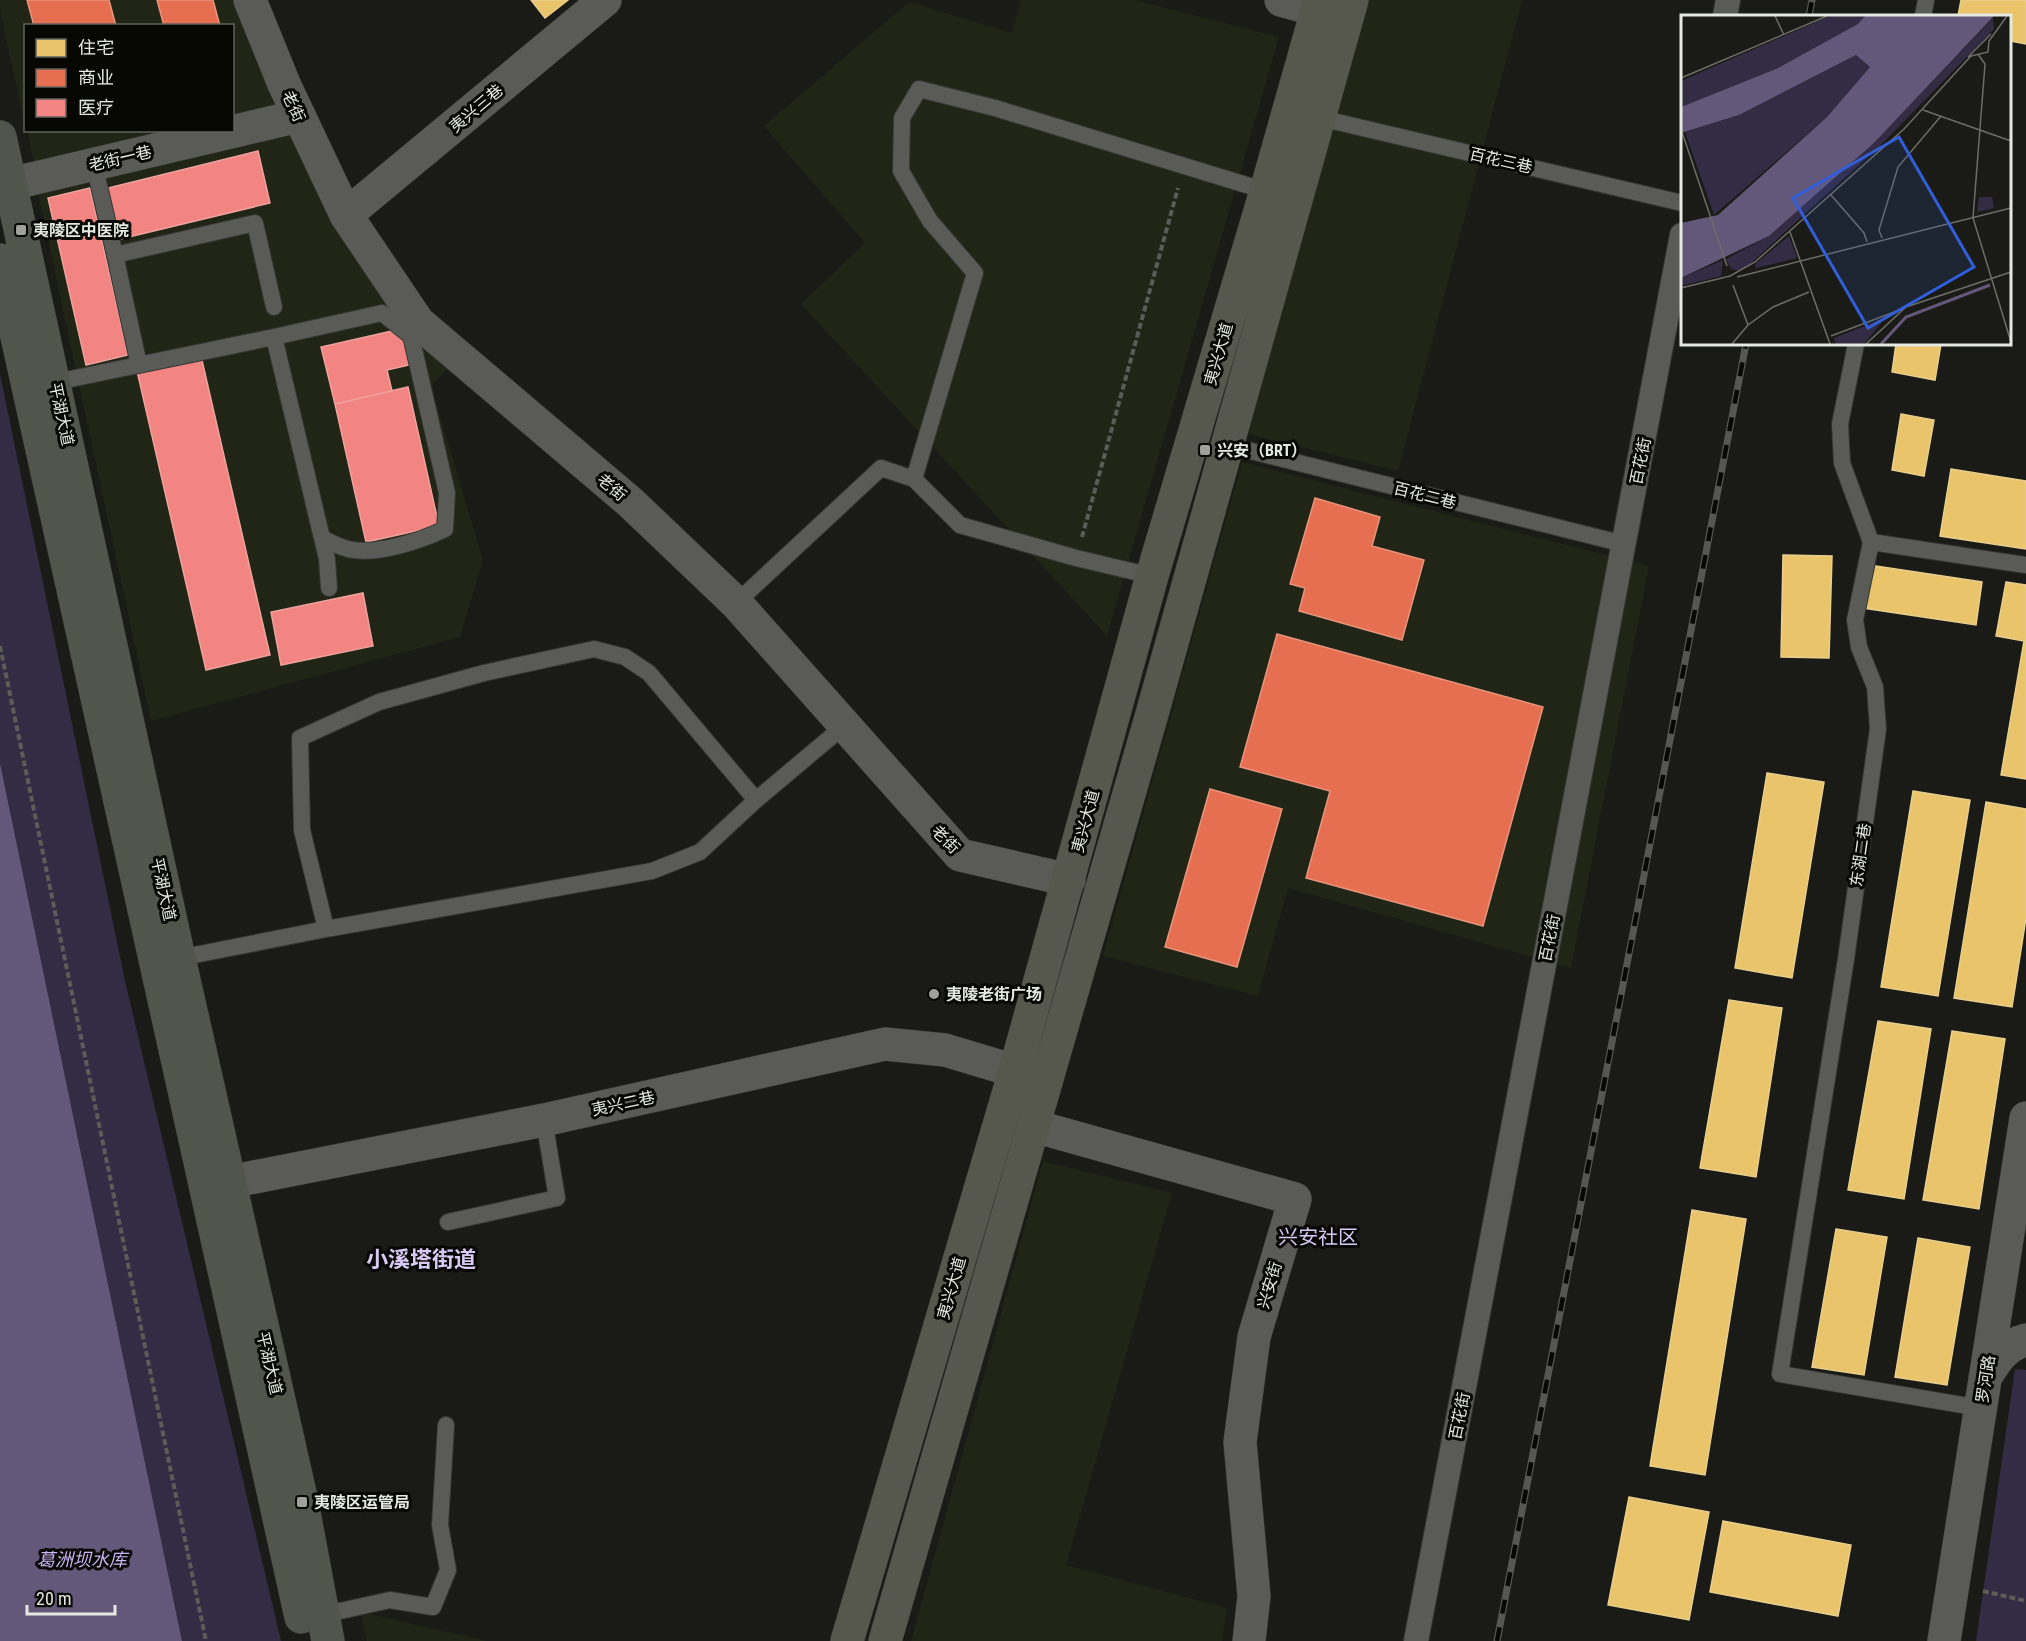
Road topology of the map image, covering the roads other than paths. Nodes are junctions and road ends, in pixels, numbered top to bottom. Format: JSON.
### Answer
{"nodes":[{"id":1,"x":250,"y":0,"type":"edge"},
{"id":2,"x":605,"y":0,"type":"edge"},
{"id":3,"x":1281,"y":0,"type":"edge"},
{"id":4,"x":1352,"y":0,"type":"edge"},
{"id":5,"x":1728,"y":0,"type":"edge"},
{"id":6,"x":1926,"y":0,"type":"edge"},
{"id":7,"x":1318,"y":5,"type":"edge"},
{"id":8,"x":1725,"y":15,"type":"edge"},
{"id":9,"x":1923,"y":15,"type":"edge"},
{"id":10,"x":299,"y":116,"type":"junction"},
{"id":11,"x":1320,"y":118,"type":"junction"},
{"id":12,"x":234,"y":131,"type":"edge"},
{"id":13,"x":231,"y":132,"type":"edge"},
{"id":14,"x":0,"y":136,"type":"edge"},
{"id":15,"x":94,"y":164,"type":"junction"},
{"id":16,"x":10,"y":184,"type":"junction"},
{"id":17,"x":1266,"y":191,"type":"junction"},
{"id":18,"x":1681,"y":203,"type":"edge"},
{"id":19,"x":346,"y":215,"type":"junction"},
{"id":20,"x":1681,"y":246,"type":"edge"},
{"id":21,"x":115,"y":255,"type":"junction"},
{"id":22,"x":0,"y":260,"type":"edge"},
{"id":23,"x":274,"y":308,"type":"dead end"},
{"id":24,"x":274,"y":337,"type":"junction"},
{"id":25,"x":1856,"y":345,"type":"edge"},
{"id":26,"x":139,"y":365,"type":"junction"},
{"id":27,"x":56,"y":382,"type":"junction"},
{"id":28,"x":1227,"y":445,"type":"junction"},
{"id":29,"x":914,"y":479,"type":"junction"},
{"id":30,"x":322,"y":538,"type":"junction"},
{"id":31,"x":1870,"y":542,"type":"junction"},
{"id":32,"x":1624,"y":544,"type":"junction"},
{"id":33,"x":2026,"y":565,"type":"edge"},
{"id":34,"x":1152,"y":576,"type":"junction"},
{"id":35,"x":329,"y":588,"type":"dead end"},
{"id":36,"x":736,"y":603,"type":"junction"},
{"id":37,"x":844,"y":726,"type":"junction"},
{"id":38,"x":756,"y":800,"type":"junction"},
{"id":39,"x":1069,"y":880,"type":"junction"},
{"id":40,"x":326,"y":929,"type":"junction"},
{"id":41,"x":179,"y":958,"type":"junction"},
{"id":42,"x":1015,"y":1071,"type":"junction"},
{"id":43,"x":2026,"y":1118,"type":"edge"},
{"id":44,"x":544,"y":1120,"type":"junction"},
{"id":45,"x":1034,"y":1126,"type":"junction"},
{"id":46,"x":229,"y":1182,"type":"junction"},
{"id":47,"x":448,"y":1222,"type":"dead end"},
{"id":48,"x":2026,"y":1340,"type":"edge"},
{"id":49,"x":1982,"y":1394,"type":"junction"},
{"id":50,"x":446,"y":1425,"type":"dead end"},
{"id":51,"x":319,"y":1632,"type":"edge"},
{"id":52,"x":847,"y":1641,"type":"edge"},
{"id":53,"x":885,"y":1641,"type":"edge"},
{"id":54,"x":1250,"y":1641,"type":"edge"},
{"id":55,"x":1416,"y":1641,"type":"edge"},
{"id":56,"x":1944,"y":1641,"type":"edge"}],
"edges":[{"from":1,"to":10,"type":"street","name":"老街"},
{"from":2,"to":19,"type":"street","name":"夷兴三巷"},
{"from":3,"to":7,"type":"street"},
{"from":4,"to":11,"type":"main road","name":"夷兴大道"},
{"from":5,"to":8,"type":"street"},
{"from":6,"to":9,"type":"lane"},
{"from":7,"to":17,"type":"main road","name":"夷兴大道"},
{"from":10,"to":12,"type":"street","name":"老街一巷"},
{"from":10,"to":19,"type":"street","name":"老街"},
{"from":11,"to":18,"type":"lane","name":"百花三巷"},
{"from":11,"to":28,"type":"main road","name":"夷兴大道"},
{"from":13,"to":15,"type":"street","name":"老街一巷"},
{"from":14,"to":16,"type":"main road","name":"平湖大道"},
{"from":15,"to":16,"type":"street","name":"老街一巷"},
{"from":15,"to":21,"type":"lane"},
{"from":16,"to":27,"type":"main road","name":"平湖大道"},
{"from":17,"to":29,"type":"lane"},
{"from":17,"to":34,"type":"main road","name":"夷兴大道"},
{"from":19,"to":36,"type":"street","name":"老街"},
{"from":20,"to":32,"type":"street","name":"百花街"},
{"from":21,"to":23,"type":"lane"},
{"from":21,"to":26,"type":"lane"},
{"from":22,"to":51,"type":"main road","name":"平湖大道"},
{"from":24,"to":26,"type":"lane"},
{"from":24,"to":30,"type":"lane"},
{"from":24,"to":30,"type":"lane"},
{"from":25,"to":31,"type":"lane"},
{"from":26,"to":27,"type":"lane"},
{"from":27,"to":41,"type":"main road","name":"平湖大道"},
{"from":28,"to":32,"type":"lane","name":"百花二巷"},
{"from":28,"to":45,"type":"main road","name":"夷兴大道"},
{"from":29,"to":34,"type":"lane"},
{"from":29,"to":36,"type":"lane"},
{"from":30,"to":35,"type":"lane"},
{"from":31,"to":33,"type":"lane"},
{"from":31,"to":49,"type":"lane","name":"东湖二巷"},
{"from":32,"to":55,"type":"street","name":"百花街"},
{"from":34,"to":39,"type":"main road","name":"夷兴大道"},
{"from":36,"to":37,"type":"street","name":"老街"},
{"from":37,"to":38,"type":"lane"},
{"from":37,"to":39,"type":"street","name":"老街"},
{"from":38,"to":40,"type":"lane"},
{"from":38,"to":40,"type":"lane"},
{"from":39,"to":42,"type":"main road","name":"夷兴大道"},
{"from":40,"to":41,"type":"lane"},
{"from":41,"to":46,"type":"main road","name":"平湖大道"},
{"from":42,"to":44,"type":"street","name":"夷兴二巷"},
{"from":42,"to":52,"type":"main road","name":"夷兴大道"},
{"from":43,"to":49,"type":"street","name":"罗河路"},
{"from":44,"to":46,"type":"street","name":"夷兴二巷"},
{"from":44,"to":47,"type":"lane"},
{"from":45,"to":53,"type":"main road","name":"夷兴大道"},
{"from":45,"to":54,"type":"street","name":"兴安街"},
{"from":46,"to":51,"type":"main road","name":"平湖大道"},
{"from":48,"to":49,"type":"street"},
{"from":49,"to":56,"type":"street","name":"罗河路"},
{"from":50,"to":51,"type":"lane"}]}
